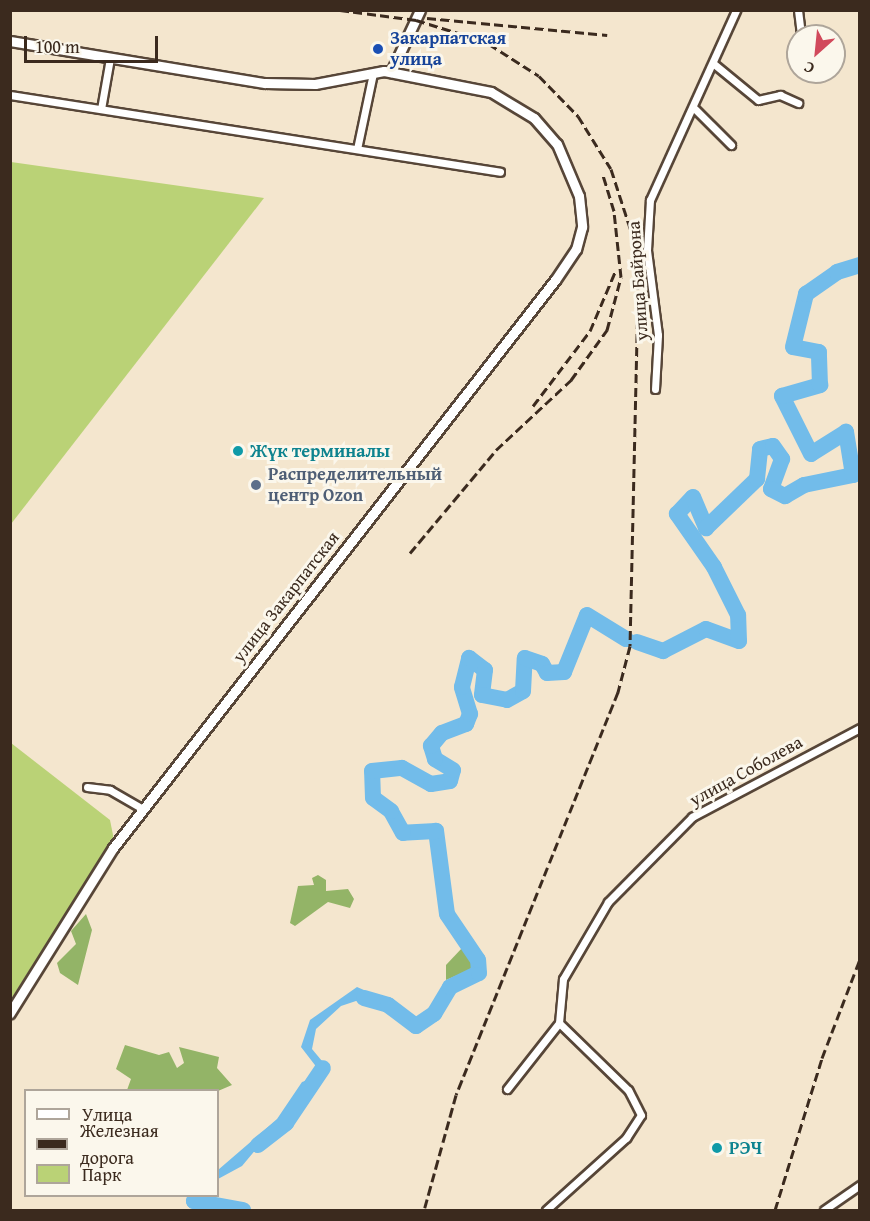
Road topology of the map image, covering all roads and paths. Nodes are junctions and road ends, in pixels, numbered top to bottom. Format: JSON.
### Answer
{"nodes":[{"id":1,"x":420,"y":10,"type":"edge"},
{"id":2,"x":736,"y":10,"type":"edge"},
{"id":3,"x":10,"y":41,"type":"edge"},
{"id":4,"x":110,"y":57,"type":"junction"},
{"id":5,"x":714,"y":64,"type":"junction"},
{"id":6,"x":391,"y":72,"type":"junction"},
{"id":7,"x":373,"y":73,"type":"junction"},
{"id":8,"x":10,"y":95,"type":"edge"},
{"id":9,"x":798,"y":103,"type":"dead end"},
{"id":10,"x":101,"y":109,"type":"junction"},
{"id":11,"x":695,"y":109,"type":"junction"},
{"id":12,"x":731,"y":145,"type":"dead end"},
{"id":13,"x":357,"y":149,"type":"junction"},
{"id":14,"x":500,"y":172,"type":"dead end"},
{"id":15,"x":656,"y":388,"type":"dead end"},
{"id":16,"x":860,"y":728,"type":"edge"},
{"id":17,"x":87,"y":787,"type":"dead end"},
{"id":18,"x":142,"y":809,"type":"junction"},
{"id":19,"x":10,"y":1013,"type":"edge"},
{"id":20,"x":559,"y":1023,"type":"junction"},
{"id":21,"x":507,"y":1089,"type":"dead end"},
{"id":22,"x":860,"y":1185,"type":"edge"},
{"id":23,"x":546,"y":1210,"type":"edge"},
{"id":24,"x":824,"y":1210,"type":"edge"}],
"edges":[{"from":1,"to":6,"type":"street"},
{"from":2,"to":5,"type":"street","name":"улица Байрона"},
{"from":3,"to":4,"type":"street"},
{"from":4,"to":7,"type":"street"},
{"from":4,"to":10,"type":"street"},
{"from":5,"to":9,"type":"street"},
{"from":5,"to":11,"type":"street","name":"улица Байрона"},
{"from":6,"to":7,"type":"street"},
{"from":6,"to":18,"type":"street","name":"улица Закарпатская"},
{"from":7,"to":13,"type":"street"},
{"from":8,"to":10,"type":"street"},
{"from":10,"to":13,"type":"street"},
{"from":11,"to":12,"type":"street"},
{"from":11,"to":15,"type":"street","name":"улица Байрона"},
{"from":13,"to":14,"type":"street"},
{"from":16,"to":20,"type":"street","name":"улица Соболева"},
{"from":17,"to":18,"type":"street"},
{"from":18,"to":19,"type":"street","name":"улица Закарпатская"},
{"from":20,"to":21,"type":"street"},
{"from":20,"to":23,"type":"street"},
{"from":22,"to":24,"type":"street"}]}
